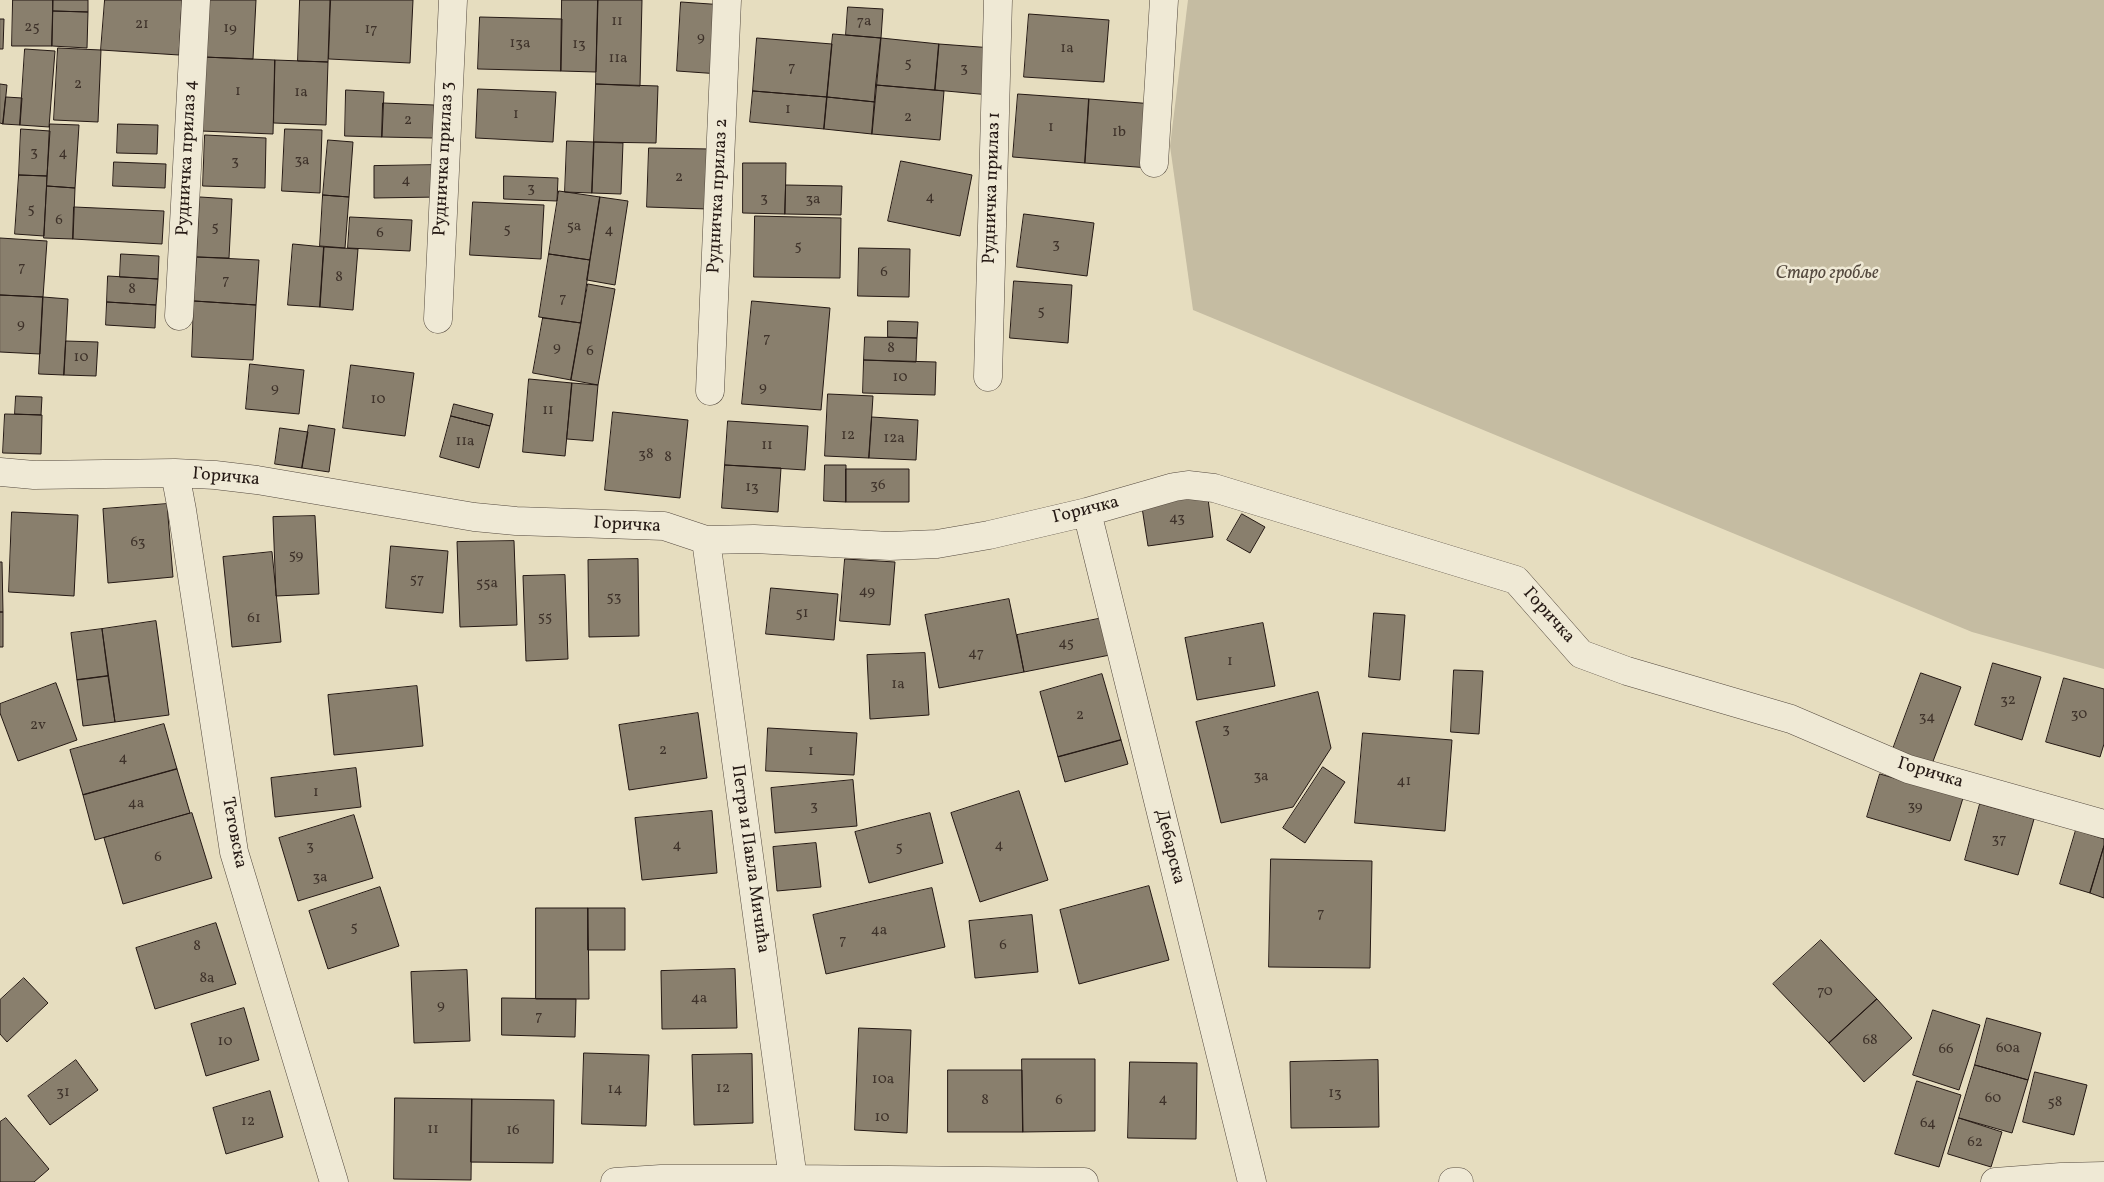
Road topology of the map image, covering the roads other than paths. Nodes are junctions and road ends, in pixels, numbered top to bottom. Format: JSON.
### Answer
{"nodes":[{"id":1,"x":196,"y":0,"type":"edge"},
{"id":2,"x":453,"y":0,"type":"edge"},
{"id":3,"x":727,"y":0,"type":"edge"},
{"id":4,"x":998,"y":0,"type":"edge"},
{"id":5,"x":1164,"y":0,"type":"edge"},
{"id":6,"x":1154,"y":163,"type":"dead end"},
{"id":7,"x":179,"y":316,"type":"dead end"},
{"id":8,"x":438,"y":319,"type":"dead end"},
{"id":9,"x":988,"y":377,"type":"dead end"},
{"id":10,"x":710,"y":391,"type":"dead end"},
{"id":11,"x":0,"y":472,"type":"edge"},
{"id":12,"x":175,"y":473,"type":"junction"},
{"id":13,"x":1087,"y":512,"type":"junction"},
{"id":14,"x":706,"y":540,"type":"junction"},
{"id":15,"x":2104,"y":824,"type":"edge"},
{"id":16,"x":2104,"y":1176,"type":"edge"},
{"id":17,"x":793,"y":1179,"type":"junction"},
{"id":18,"x":334,"y":1182,"type":"edge"},
{"id":19,"x":615,"y":1182,"type":"edge"},
{"id":20,"x":1084,"y":1182,"type":"edge"},
{"id":21,"x":1252,"y":1182,"type":"edge"},
{"id":22,"x":1452,"y":1182,"type":"edge"},
{"id":23,"x":1459,"y":1182,"type":"edge"},
{"id":24,"x":1995,"y":1182,"type":"edge"}],
"edges":[{"from":1,"to":7,"type":"street","name":"Рудничка прилаз 4"},
{"from":2,"to":8,"type":"street","name":"Рудничка прилаз 3"},
{"from":3,"to":10,"type":"street","name":"Рудничка прилаз 2"},
{"from":4,"to":9,"type":"street","name":"Рудничка прилаз 1"},
{"from":5,"to":6,"type":"street"},
{"from":11,"to":12,"type":"street","name":"Горичка"},
{"from":12,"to":14,"type":"street","name":"Горичка"},
{"from":12,"to":18,"type":"street","name":"Тетовска"},
{"from":13,"to":14,"type":"street","name":"Горичка"},
{"from":13,"to":15,"type":"street","name":"Горичка"},
{"from":13,"to":21,"type":"street","name":"Дебарска"},
{"from":14,"to":17,"type":"street","name":"Петра и Павла Мичића"},
{"from":16,"to":24,"type":"street"},
{"from":17,"to":19,"type":"street"},
{"from":17,"to":20,"type":"street"},
{"from":22,"to":23,"type":"street"}]}
